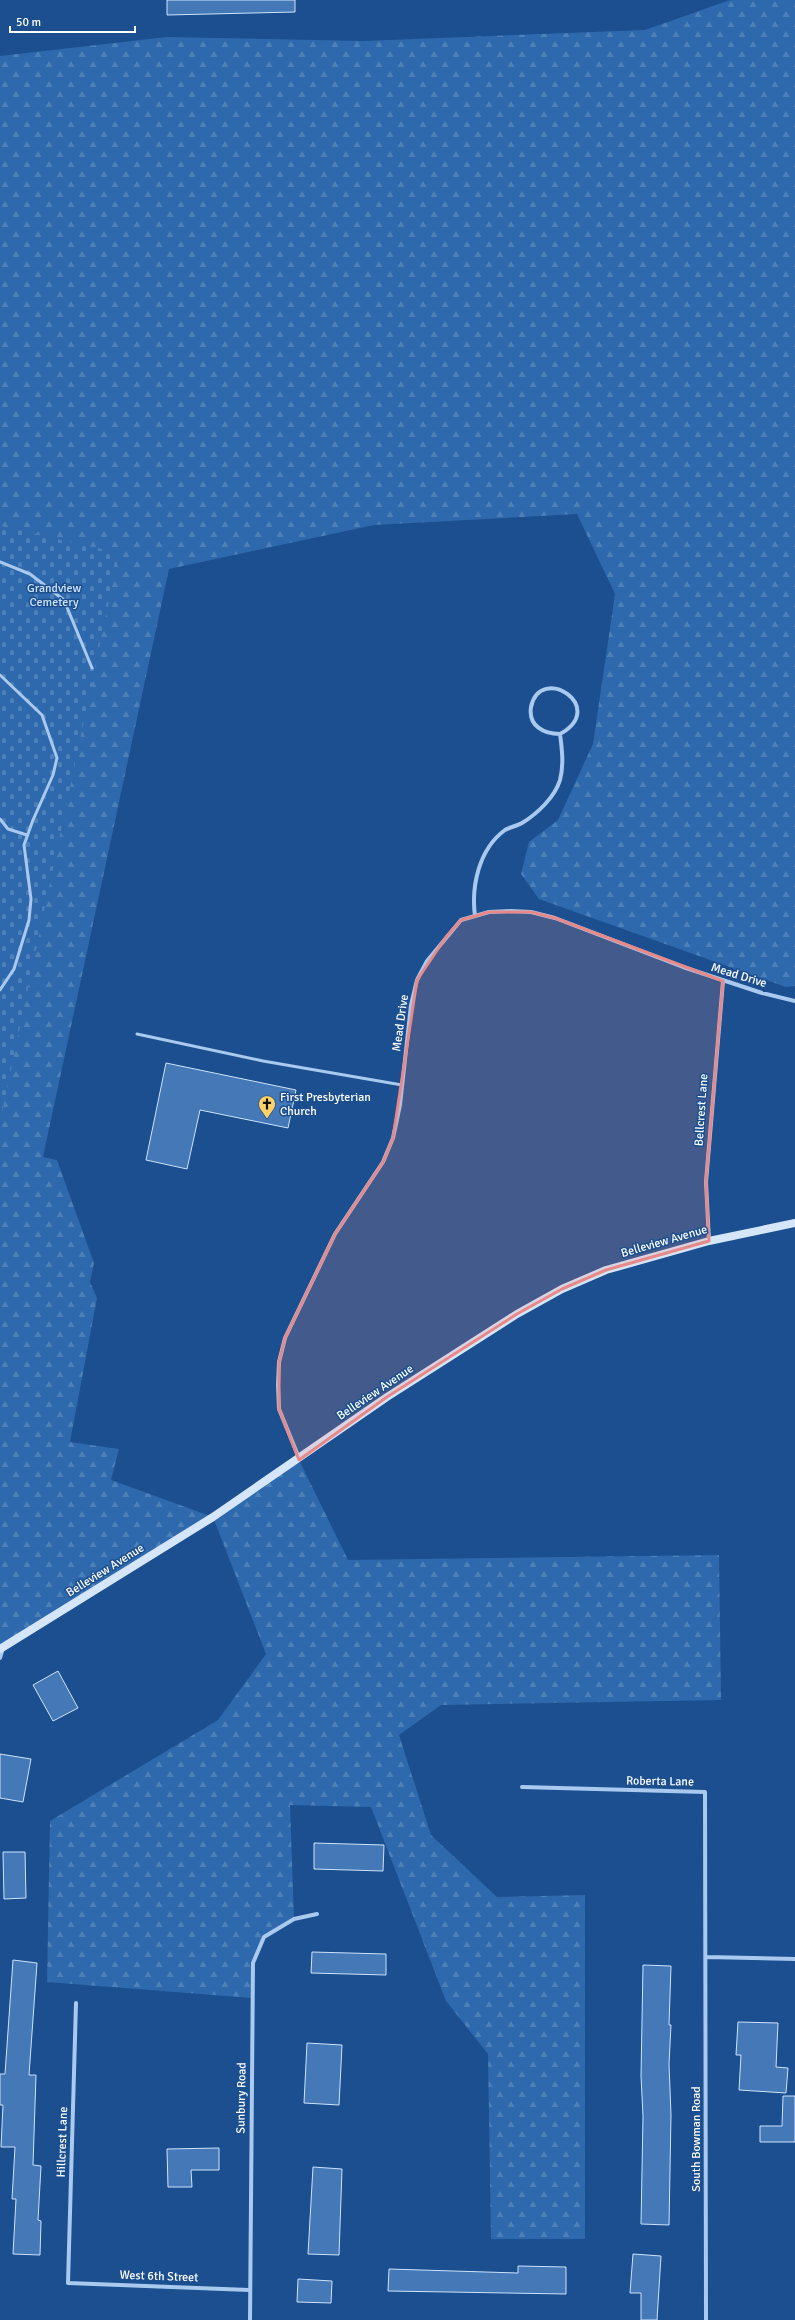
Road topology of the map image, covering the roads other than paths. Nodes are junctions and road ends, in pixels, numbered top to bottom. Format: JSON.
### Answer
{"nodes":[{"id":1,"x":0,"y":562,"type":"edge"},
{"id":2,"x":92,"y":668,"type":"dead end"},
{"id":3,"x":0,"y":676,"type":"edge"},
{"id":4,"x":560,"y":734,"type":"junction"},
{"id":5,"x":0,"y":819,"type":"edge"},
{"id":6,"x":28,"y":836,"type":"junction"},
{"id":7,"x":475,"y":916,"type":"junction"},
{"id":8,"x":723,"y":981,"type":"junction"},
{"id":9,"x":0,"y":990,"type":"edge"},
{"id":10,"x":795,"y":1000,"type":"edge"},
{"id":11,"x":137,"y":1034,"type":"dead end"},
{"id":12,"x":402,"y":1085,"type":"junction"},
{"id":13,"x":795,"y":1223,"type":"edge"},
{"id":14,"x":709,"y":1241,"type":"junction"},
{"id":15,"x":299,"y":1460,"type":"junction"},
{"id":16,"x":1,"y":1648,"type":"edge"},
{"id":17,"x":0,"y":1658,"type":"edge"},
{"id":18,"x":522,"y":1788,"type":"dead end"},
{"id":19,"x":317,"y":1914,"type":"dead end"},
{"id":20,"x":706,"y":1957,"type":"junction"},
{"id":21,"x":795,"y":1959,"type":"edge"},
{"id":22,"x":76,"y":2003,"type":"dead end"},
{"id":23,"x":68,"y":2283,"type":"joint"},
{"id":24,"x":249,"y":2290,"type":"junction"},
{"id":25,"x":250,"y":2320,"type":"edge"},
{"id":26,"x":706,"y":2320,"type":"edge"}],
"edges":[{"from":1,"to":2,"type":"lane"},
{"from":3,"to":6,"type":"lane"},
{"from":4,"to":4,"type":"street"},
{"from":4,"to":7,"type":"street"},
{"from":5,"to":6,"type":"lane"},
{"from":6,"to":9,"type":"lane"},
{"from":7,"to":8,"type":"street","name":"Mead Drive"},
{"from":7,"to":12,"type":"street","name":"Mead Drive"},
{"from":8,"to":10,"type":"street","name":"Mead Drive"},
{"from":8,"to":14,"type":"street","name":"Bellcrest Lane"},
{"from":11,"to":12,"type":"lane"},
{"from":12,"to":15,"type":"street","name":"Mead Drive"},
{"from":13,"to":14,"type":"street","name":"Belleview Avenue"},
{"from":14,"to":15,"type":"street","name":"Belleview Avenue"},
{"from":15,"to":16,"type":"street","name":"Belleview Avenue"},
{"from":16,"to":17,"type":"street"},
{"from":18,"to":20,"type":"street","name":"Roberta Lane"},
{"from":19,"to":24,"type":"street","name":"Sunbury Road"},
{"from":20,"to":21,"type":"street"},
{"from":20,"to":26,"type":"street","name":"South Bowman Road"},
{"from":22,"to":23,"type":"street","name":"Hillcrest Lane"},
{"from":23,"to":24,"type":"street","name":"West 6th Street"},
{"from":24,"to":25,"type":"street","name":"Sunbury Road"}]}
